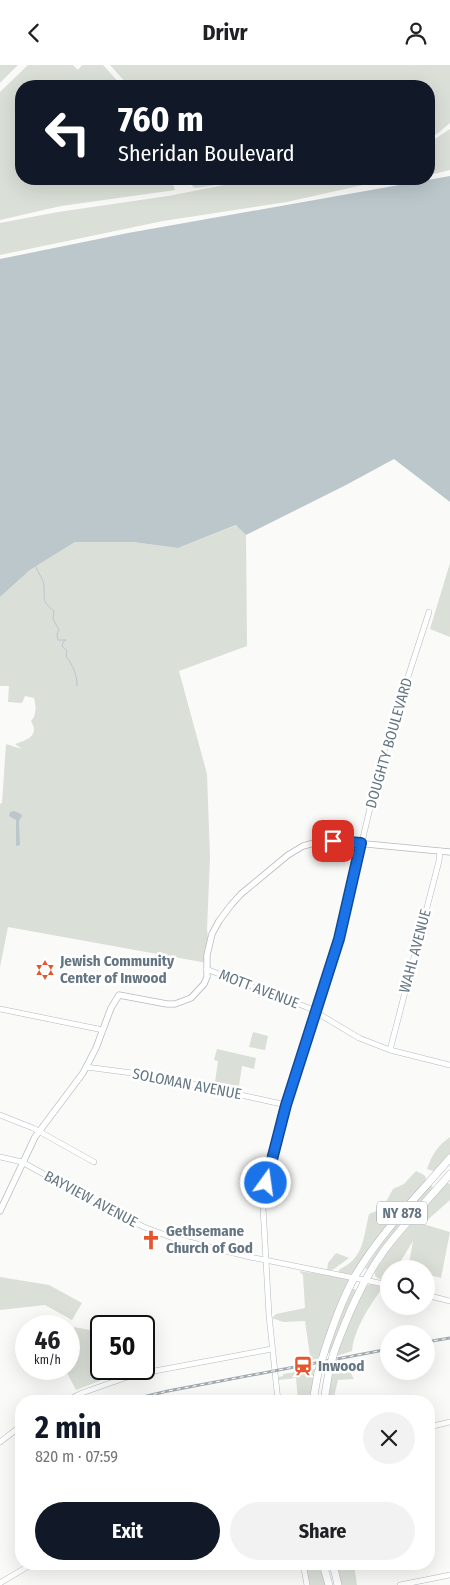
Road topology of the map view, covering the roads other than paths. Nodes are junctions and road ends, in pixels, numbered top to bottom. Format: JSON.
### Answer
{"nodes":[{"id":1,"x":429,"y":612,"type":"dead end"},
{"id":2,"x":361,"y":843,"type":"junction"},
{"id":3,"x":440,"y":851,"type":"junction"},
{"id":4,"x":450,"y":852,"type":"edge"},
{"id":5,"x":206,"y":969,"type":"junction"},
{"id":6,"x":0,"y":1009,"type":"edge"},
{"id":7,"x":316,"y":1011,"type":"junction"},
{"id":8,"x":103,"y":1030,"type":"junction"},
{"id":9,"x":390,"y":1050,"type":"junction"},
{"id":10,"x":450,"y":1065,"type":"edge"},
{"id":11,"x":86,"y":1067,"type":"junction"},
{"id":12,"x":286,"y":1105,"type":"junction"},
{"id":13,"x":0,"y":1115,"type":"edge"},
{"id":14,"x":39,"y":1131,"type":"junction"},
{"id":15,"x":0,"y":1157,"type":"edge"},
{"id":16,"x":450,"y":1158,"type":"edge"},
{"id":17,"x":22,"y":1162,"type":"junction"},
{"id":18,"x":94,"y":1162,"type":"dead end"},
{"id":19,"x":450,"y":1174,"type":"edge"},
{"id":20,"x":0,"y":1211,"type":"edge"},
{"id":21,"x":267,"y":1261,"type":"junction"},
{"id":22,"x":354,"y":1278,"type":"junction"},
{"id":23,"x":366,"y":1280,"type":"junction"},
{"id":24,"x":380,"y":1283,"type":"edge"},
{"id":25,"x":435,"y":1297,"type":"edge"},
{"id":26,"x":450,"y":1301,"type":"edge"},
{"id":27,"x":272,"y":1349,"type":"junction"},
{"id":28,"x":78,"y":1395,"type":"edge"},
{"id":29,"x":277,"y":1395,"type":"edge"},
{"id":30,"x":314,"y":1395,"type":"edge"},
{"id":31,"x":325,"y":1395,"type":"edge"},
{"id":32,"x":450,"y":1422,"type":"edge"},
{"id":33,"x":435,"y":1426,"type":"edge"},
{"id":34,"x":15,"y":1430,"type":"edge"},
{"id":35,"x":0,"y":1441,"type":"edge"},
{"id":36,"x":22,"y":1570,"type":"edge"},
{"id":37,"x":304,"y":1570,"type":"edge"},
{"id":38,"x":325,"y":1570,"type":"edge"},
{"id":39,"x":334,"y":1570,"type":"edge"},
{"id":40,"x":450,"y":1575,"type":"edge"},
{"id":41,"x":0,"y":1583,"type":"edge"},
{"id":42,"x":307,"y":1585,"type":"edge"},
{"id":43,"x":329,"y":1585,"type":"edge"},
{"id":44,"x":338,"y":1585,"type":"edge"},
{"id":45,"x":400,"y":1585,"type":"edge"}],
"edges":[{"from":1,"to":2,"type":"street","name":"DOUGHTY BOULEVARD"},
{"from":2,"to":3,"type":"main road"},
{"from":2,"to":5,"type":"main road"},
{"from":2,"to":7,"type":"street","name":"DOUGHTY BOULEVARD"},
{"from":3,"to":4,"type":"main road"},
{"from":3,"to":9,"type":"street","name":"WAHL AVENUE"},
{"from":5,"to":7,"type":"street","name":"MOTT AVENUE"},
{"from":5,"to":8,"type":"main road"},
{"from":6,"to":8,"type":"street"},
{"from":7,"to":9,"type":"street","name":"MOTT AVENUE"},
{"from":7,"to":12,"type":"street","name":"DOUGHTY BOULEVARD"},
{"from":8,"to":11,"type":"main road"},
{"from":9,"to":10,"type":"street","name":"MOTT AVENUE"},
{"from":11,"to":12,"type":"street","name":"SOLOMAN AVENUE"},
{"from":11,"to":14,"type":"main road"},
{"from":12,"to":21,"type":"street","name":"DOUGHTY BOULEVARD"},
{"from":13,"to":14,"type":"street"},
{"from":14,"to":17,"type":"main road"},
{"from":14,"to":18,"type":"street"},
{"from":15,"to":17,"type":"street","name":"BAYVIEW AVENUE"},
{"from":16,"to":22,"type":"highway","number":"NY 878"},
{"from":17,"to":20,"type":"main road"},
{"from":17,"to":21,"type":"street","name":"BAYVIEW AVENUE"},
{"from":19,"to":23,"type":"highway","number":"NY 878"},
{"from":21,"to":22,"type":"street","name":"BAYVIEW AVENUE"},
{"from":21,"to":27,"type":"street","name":"DOUGHTY BOULEVARD"},
{"from":22,"to":23,"type":"street","name":"BAYVIEW AVENUE"},
{"from":22,"to":30,"type":"highway","number":"NY 878","bridge":true},
{"from":23,"to":24,"type":"street","name":"BAYVIEW AVENUE"},
{"from":23,"to":31,"type":"highway","number":"NY 878","bridge":true},
{"from":25,"to":26,"type":"street"},
{"from":27,"to":28,"type":"street"},
{"from":27,"to":29,"type":"street","name":"DOUGHTY BOULEVARD"},
{"from":32,"to":33,"type":"street"},
{"from":34,"to":35,"type":"street"},
{"from":36,"to":41,"type":"street"},
{"from":37,"to":42,"type":"street"},
{"from":38,"to":43,"type":"highway"},
{"from":39,"to":44,"type":"highway"},
{"from":40,"to":45,"type":"street"}]}
